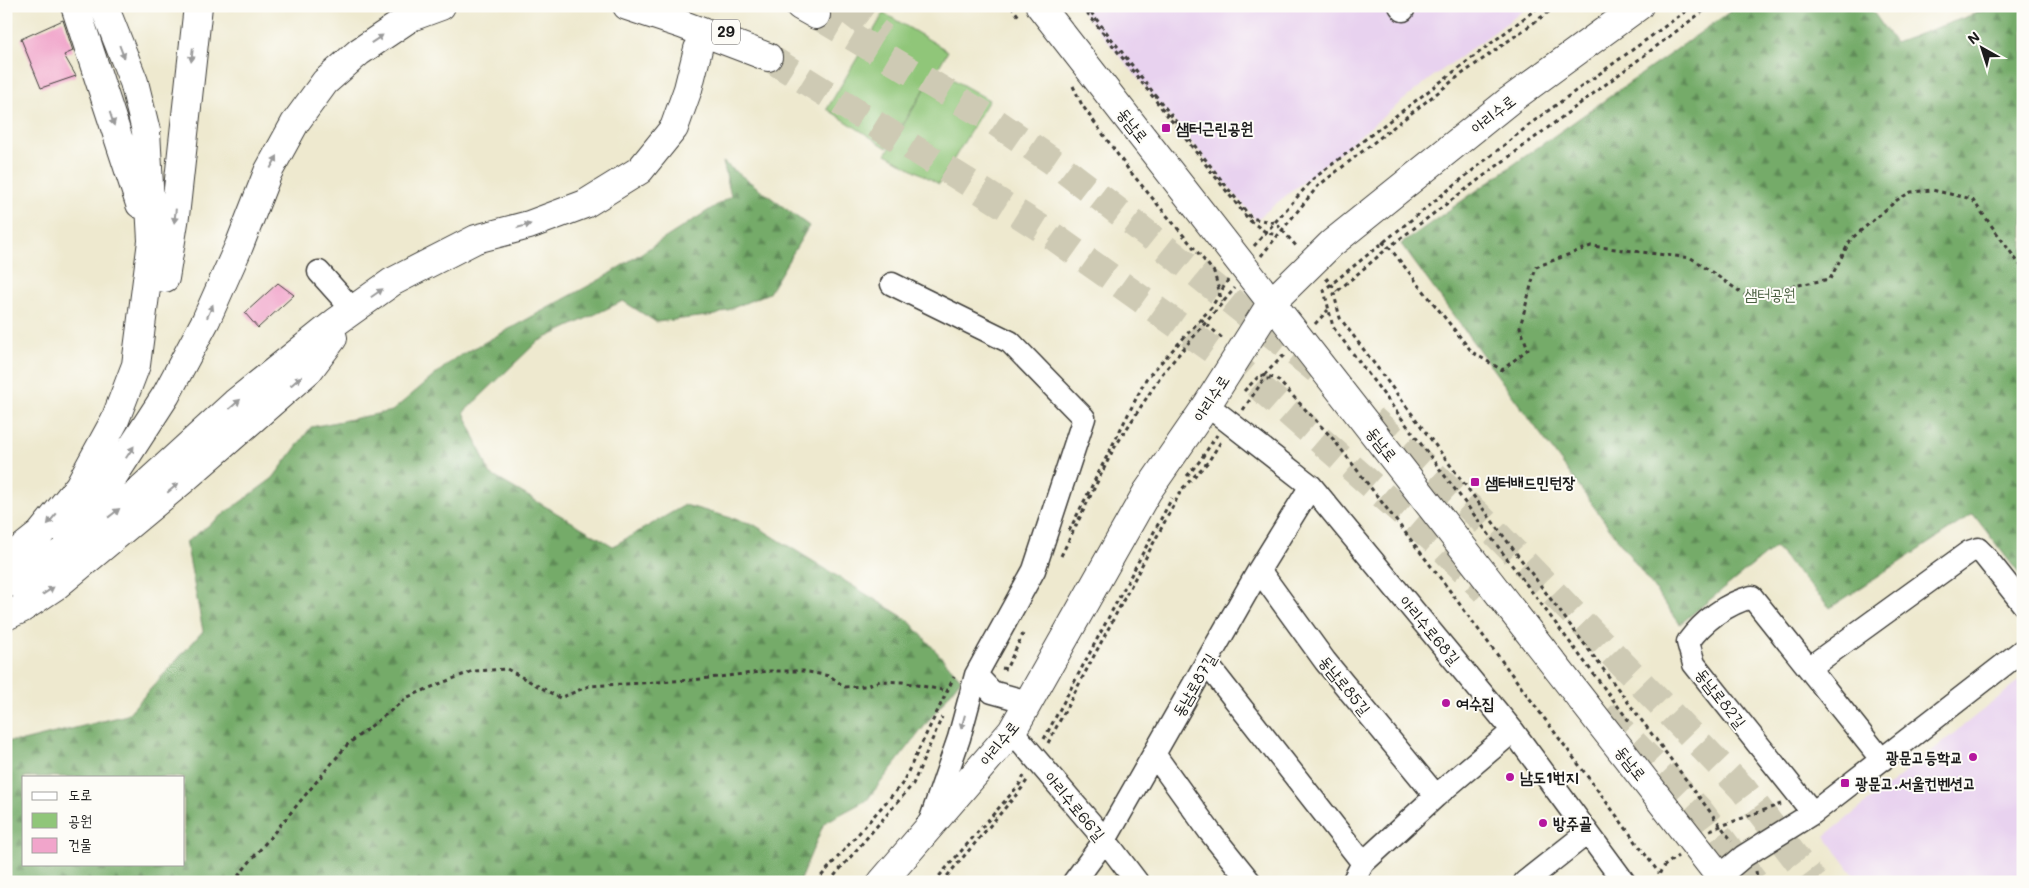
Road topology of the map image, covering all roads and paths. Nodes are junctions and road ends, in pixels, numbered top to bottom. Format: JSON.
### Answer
{"nodes":[{"id":1,"x":75,"y":6,"type":"edge"},
{"id":2,"x":104,"y":6,"type":"edge"},
{"id":3,"x":198,"y":6,"type":"edge"},
{"id":4,"x":441,"y":6,"type":"edge"},
{"id":5,"x":627,"y":6,"type":"edge"},
{"id":6,"x":684,"y":6,"type":"edge"},
{"id":7,"x":1011,"y":6,"type":"edge"},
{"id":8,"x":1082,"y":6,"type":"edge"},
{"id":9,"x":1086,"y":6,"type":"edge"},
{"id":10,"x":1540,"y":6,"type":"edge"},
{"id":11,"x":1639,"y":6,"type":"edge"},
{"id":12,"x":1693,"y":6,"type":"edge"},
{"id":13,"x":1710,"y":6,"type":"edge"},
{"id":14,"x":1031,"y":13,"type":"edge"},
{"id":15,"x":698,"y":49,"type":"tunnel mouth"},
{"id":16,"x":1071,"y":82,"type":"dead end"},
{"id":17,"x":1276,"y":223,"type":"junction"},
{"id":18,"x":1267,"y":233,"type":"junction"},
{"id":19,"x":1278,"y":235,"type":"dead end"},
{"id":20,"x":152,"y":241,"type":"junction"},
{"id":21,"x":1382,"y":242,"type":"junction"},
{"id":22,"x":1389,"y":247,"type":"junction"},
{"id":23,"x":1240,"y":261,"type":"junction"},
{"id":24,"x":2023,"y":269,"type":"edge"},
{"id":25,"x":319,"y":272,"type":"dead end"},
{"id":26,"x":892,"y":284,"type":"dead end"},
{"id":27,"x":1220,"y":293,"type":"junction"},
{"id":28,"x":1272,"y":302,"type":"junction"},
{"id":29,"x":1222,"y":303,"type":"dead end"},
{"id":30,"x":354,"y":310,"type":"junction"},
{"id":31,"x":136,"y":365,"type":"junction"},
{"id":32,"x":1276,"y":378,"type":"junction"},
{"id":33,"x":1222,"y":417,"type":"junction"},
{"id":34,"x":1186,"y":477,"type":"dead end"},
{"id":35,"x":1179,"y":484,"type":"dead end"},
{"id":36,"x":1311,"y":486,"type":"junction"},
{"id":37,"x":1056,"y":557,"type":"dead end"},
{"id":38,"x":6,"y":561,"type":"edge"},
{"id":39,"x":1259,"y":570,"type":"junction"},
{"id":40,"x":13,"y":589,"type":"edge"},
{"id":41,"x":2023,"y":604,"type":"edge"},
{"id":42,"x":6,"y":616,"type":"edge"},
{"id":43,"x":1021,"y":628,"type":"dead end"},
{"id":44,"x":2023,"y":650,"type":"edge"},
{"id":45,"x":1206,"y":664,"type":"junction"},
{"id":46,"x":1809,"y":668,"type":"junction"},
{"id":47,"x":972,"y":669,"type":"junction"},
{"id":48,"x":947,"y":691,"type":"junction"},
{"id":49,"x":1028,"y":702,"type":"junction"},
{"id":50,"x":1635,"y":729,"type":"dead end"},
{"id":51,"x":1012,"y":731,"type":"junction"},
{"id":52,"x":1513,"y":731,"type":"junction"},
{"id":53,"x":1154,"y":754,"type":"junction"},
{"id":54,"x":1036,"y":759,"type":"junction"},
{"id":55,"x":1882,"y":760,"type":"junction"},
{"id":56,"x":1436,"y":796,"type":"junction"},
{"id":57,"x":1813,"y":813,"type":"junction"},
{"id":58,"x":1705,"y":822,"type":"dead end"},
{"id":59,"x":928,"y":828,"type":"junction"},
{"id":60,"x":1721,"y":828,"type":"dead end"},
{"id":61,"x":1712,"y":829,"type":"dead end"},
{"id":62,"x":1587,"y":833,"type":"junction"},
{"id":63,"x":1105,"y":840,"type":"junction"},
{"id":64,"x":1662,"y":868,"type":"dead end"},
{"id":65,"x":1358,"y":872,"type":"edge"},
{"id":66,"x":1659,"y":873,"type":"junction"},
{"id":67,"x":1758,"y":873,"type":"dead end"},
{"id":68,"x":1719,"y":880,"type":"edge"},
{"id":69,"x":233,"y":882,"type":"edge"},
{"id":70,"x":816,"y":882,"type":"edge"},
{"id":71,"x":882,"y":882,"type":"edge"},
{"id":72,"x":934,"y":882,"type":"edge"},
{"id":73,"x":942,"y":882,"type":"edge"},
{"id":74,"x":1074,"y":882,"type":"edge"},
{"id":75,"x":1137,"y":882,"type":"edge"},
{"id":76,"x":1250,"y":882,"type":"edge"},
{"id":77,"x":1525,"y":882,"type":"edge"},
{"id":78,"x":1624,"y":882,"type":"edge"},
{"id":79,"x":1659,"y":882,"type":"edge"},
{"id":80,"x":1758,"y":882,"type":"edge"}],
"edges":[{"from":1,"to":20,"type":"main road","one_way":true},
{"from":2,"to":20,"type":"main road","one_way":true},
{"from":3,"to":31,"type":"main road","one_way":true},
{"from":40,"to":4,"type":"main road","one_way":true},
{"from":5,"to":6,"type":"main road","number":"29"},
{"from":7,"to":14,"type":"path"},
{"from":8,"to":18,"type":"path"},
{"from":9,"to":17,"type":"path"},
{"from":10,"to":17,"type":"path"},
{"from":11,"to":28,"type":"main road","name":"아리수로"},
{"from":12,"to":21,"type":"path"},
{"from":13,"to":22,"type":"path"},
{"from":14,"to":23,"type":"main road","name":"동남로"},
{"from":30,"to":15,"type":"main road","one_way":true},
{"from":16,"to":27,"type":"path"},
{"from":17,"to":18,"type":"path"},
{"from":18,"to":19,"type":"path"},
{"from":18,"to":23,"type":"path"},
{"from":20,"to":31,"type":"main road"},
{"from":21,"to":22,"type":"path"},
{"from":21,"to":50,"type":"path"},
{"from":22,"to":24,"type":"path"},
{"from":22,"to":60,"type":"path"},
{"from":23,"to":27,"type":"path"},
{"from":23,"to":28,"type":"main road","name":"동남로"},
{"from":25,"to":30,"type":"street"},
{"from":26,"to":47,"type":"street"},
{"from":27,"to":29,"type":"path"},
{"from":27,"to":37,"type":"path"},
{"from":28,"to":33,"type":"main road","name":"아리수로"},
{"from":28,"to":68,"type":"main road","name":"동남로"},
{"from":40,"to":30,"type":"main road","one_way":true},
{"from":42,"to":30,"type":"main road","one_way":true},
{"from":31,"to":38,"type":"main road","one_way":true},
{"from":32,"to":33,"type":"path"},
{"from":32,"to":33,"type":"path"},
{"from":32,"to":66,"type":"path"},
{"from":33,"to":34,"type":"path"},
{"from":33,"to":36,"type":"street","name":"아리수로68길"},
{"from":33,"to":49,"type":"main road","name":"아리수로"},
{"from":33,"to":54,"type":"path"},
{"from":35,"to":54,"type":"path"},
{"from":36,"to":39,"type":"street","name":"동남로87길"},
{"from":36,"to":52,"type":"street","name":"아리수로68길"},
{"from":39,"to":45,"type":"street","name":"동남로87길"},
{"from":39,"to":56,"type":"street","name":"동남로85길"},
{"from":41,"to":46,"type":"street"},
{"from":43,"to":47,"type":"path"},
{"from":44,"to":55,"type":"street"},
{"from":45,"to":53,"type":"street","name":"동남로87길"},
{"from":45,"to":65,"type":"street"},
{"from":46,"to":55,"type":"street","name":"동남로82길"},
{"from":46,"to":57,"type":"street","name":"동남로82길"},
{"from":47,"to":48,"type":"path"},
{"from":47,"to":49,"type":"street"},
{"from":47,"to":59,"type":"street","one_way":true},
{"from":48,"to":69,"type":"path"},
{"from":48,"to":70,"type":"path"},
{"from":49,"to":51,"type":"main road","name":"아리수로"},
{"from":51,"to":54,"type":"street","name":"아리수로66길"},
{"from":51,"to":59,"type":"main road","name":"아리수로"},
{"from":52,"to":56,"type":"street"},
{"from":52,"to":62,"type":"street","name":"아리수로68길"},
{"from":53,"to":63,"type":"street","name":"동남로87길"},
{"from":53,"to":76,"type":"street"},
{"from":54,"to":63,"type":"street","name":"아리수로66길"},
{"from":54,"to":72,"type":"path"},
{"from":54,"to":73,"type":"path"},
{"from":55,"to":57,"type":"street"},
{"from":56,"to":65,"type":"street"},
{"from":57,"to":68,"type":"street"},
{"from":58,"to":61,"type":"path"},
{"from":59,"to":71,"type":"main road","name":"아리수로"},
{"from":62,"to":77,"type":"street"},
{"from":62,"to":78,"type":"street","name":"아리수로68길"},
{"from":63,"to":74,"type":"street","name":"동남로87길"},
{"from":63,"to":75,"type":"street","name":"아리수로66길"},
{"from":64,"to":66,"type":"path"},
{"from":66,"to":79,"type":"path"},
{"from":67,"to":80,"type":"path"}]}
